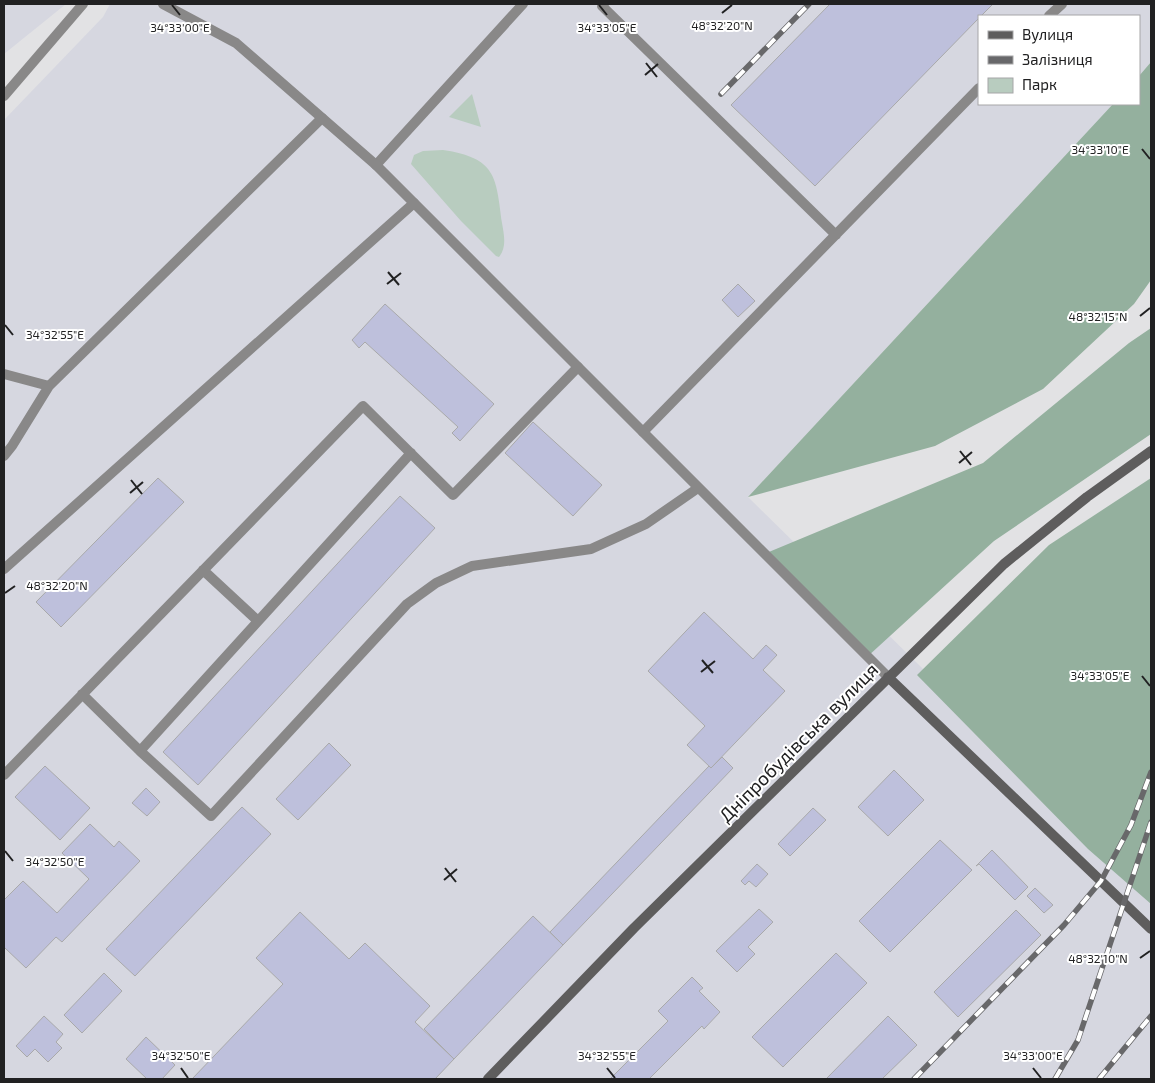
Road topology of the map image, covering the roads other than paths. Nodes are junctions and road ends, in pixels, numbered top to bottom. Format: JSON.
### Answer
{"nodes":[{"id":1,"x":83,"y":4,"type":"edge"},
{"id":2,"x":163,"y":4,"type":"edge"},
{"id":3,"x":524,"y":4,"type":"edge"},
{"id":4,"x":604,"y":4,"type":"edge"},
{"id":5,"x":1062,"y":4,"type":"edge"},
{"id":6,"x":1050,"y":15,"type":"edge"},
{"id":7,"x":978,"y":89,"type":"edge"},
{"id":8,"x":4,"y":96,"type":"edge"},
{"id":9,"x":322,"y":118,"type":"junction"},
{"id":10,"x":376,"y":164,"type":"junction"},
{"id":11,"x":414,"y":202,"type":"junction"},
{"id":12,"x":836,"y":235,"type":"junction"},
{"id":13,"x":578,"y":367,"type":"junction"},
{"id":14,"x":4,"y":374,"type":"edge"},
{"id":15,"x":49,"y":386,"type":"junction"},
{"id":16,"x":643,"y":432,"type":"junction"},
{"id":17,"x":1151,"y":451,"type":"edge"},
{"id":18,"x":411,"y":453,"type":"junction"},
{"id":19,"x":4,"y":456,"type":"edge"},
{"id":20,"x":698,"y":488,"type":"junction"},
{"id":21,"x":4,"y":568,"type":"edge"},
{"id":22,"x":203,"y":570,"type":"junction"},
{"id":23,"x":258,"y":621,"type":"junction"},
{"id":24,"x":888,"y":677,"type":"junction"},
{"id":25,"x":82,"y":694,"type":"junction"},
{"id":26,"x":140,"y":751,"type":"junction"},
{"id":27,"x":4,"y":775,"type":"edge"},
{"id":28,"x":1151,"y":929,"type":"edge"},
{"id":29,"x":488,"y":1079,"type":"edge"}],
"edges":[{"from":1,"to":8,"type":"street"},
{"from":2,"to":9,"type":"street"},
{"from":3,"to":10,"type":"street"},
{"from":4,"to":12,"type":"street"},
{"from":5,"to":6,"type":"street"},
{"from":7,"to":12,"type":"street"},
{"from":9,"to":10,"type":"street"},
{"from":9,"to":15,"type":"street"},
{"from":10,"to":11,"type":"street"},
{"from":11,"to":13,"type":"street"},
{"from":11,"to":21,"type":"street"},
{"from":12,"to":16,"type":"street"},
{"from":13,"to":16,"type":"street"},
{"from":13,"to":18,"type":"street"},
{"from":14,"to":15,"type":"street"},
{"from":15,"to":19,"type":"street"},
{"from":16,"to":20,"type":"street"},
{"from":17,"to":24,"type":"street","name":"Дніпробудівська вулиця"},
{"from":18,"to":22,"type":"street"},
{"from":18,"to":23,"type":"street"},
{"from":20,"to":24,"type":"street"},
{"from":20,"to":26,"type":"street"},
{"from":22,"to":23,"type":"street"},
{"from":22,"to":25,"type":"street"},
{"from":23,"to":26,"type":"street"},
{"from":24,"to":28,"type":"street"},
{"from":24,"to":29,"type":"street","name":"Дніпробудівська вулиця"},
{"from":25,"to":26,"type":"street"},
{"from":25,"to":27,"type":"street"}]}
